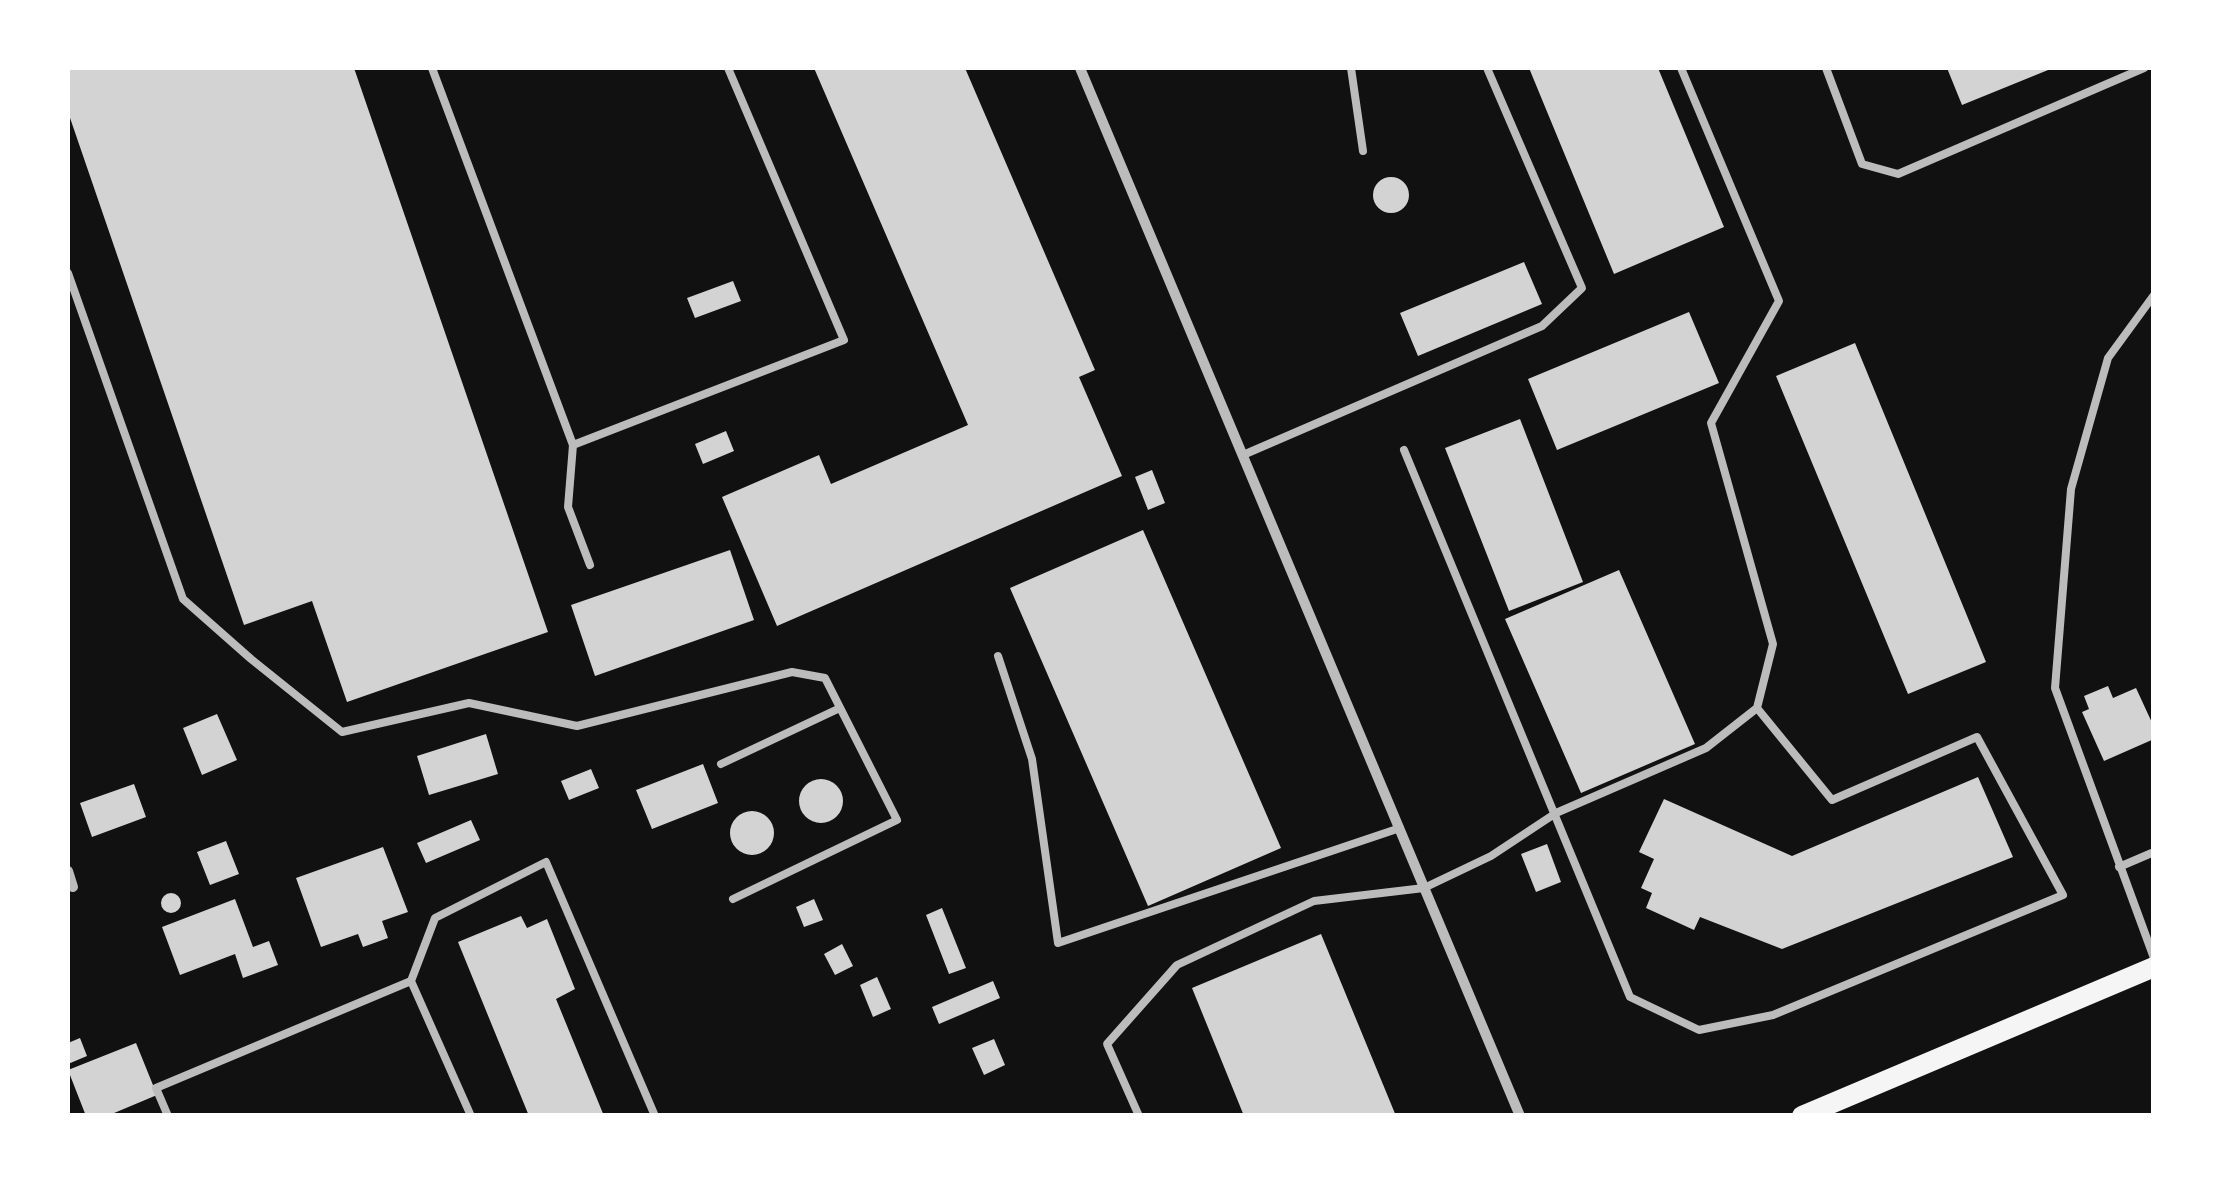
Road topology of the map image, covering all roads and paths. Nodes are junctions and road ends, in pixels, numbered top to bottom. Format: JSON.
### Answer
{"nodes":[{"id":1,"x":432,"y":68,"type":"edge"},
{"id":2,"x":728,"y":68,"type":"edge"},
{"id":3,"x":1080,"y":68,"type":"edge"},
{"id":4,"x":1351,"y":68,"type":"edge"},
{"id":5,"x":1487,"y":68,"type":"edge"},
{"id":6,"x":1681,"y":68,"type":"edge"},
{"id":7,"x":1826,"y":68,"type":"edge"},
{"id":8,"x":2144,"y":68,"type":"edge"},
{"id":9,"x":1363,"y":151,"type":"dead end"},
{"id":10,"x":68,"y":272,"type":"edge"},
{"id":11,"x":2154,"y":295,"type":"edge"},
{"id":12,"x":574,"y":445,"type":"junction"},
{"id":13,"x":1404,"y":450,"type":"dead end"},
{"id":14,"x":1243,"y":455,"type":"junction"},
{"id":15,"x":590,"y":566,"type":"dead end"},
{"id":16,"x":998,"y":656,"type":"dead end"},
{"id":17,"x":840,"y":708,"type":"junction"},
{"id":18,"x":1757,"y":708,"type":"junction"},
{"id":19,"x":721,"y":764,"type":"dead end"},
{"id":20,"x":1556,"y":814,"type":"junction"},
{"id":21,"x":1400,"y":828,"type":"junction"},
{"id":22,"x":2154,"y":852,"type":"edge"},
{"id":23,"x":2119,"y":867,"type":"junction"},
{"id":24,"x":68,"y":871,"type":"edge"},
{"id":25,"x":73,"y":887,"type":"dead end"},
{"id":26,"x":1424,"y":888,"type":"junction"},
{"id":27,"x":732,"y":899,"type":"dead end"},
{"id":28,"x":2154,"y":958,"type":"edge"},
{"id":29,"x":2154,"y":967,"type":"edge"},
{"id":30,"x":411,"y":982,"type":"junction"},
{"id":31,"x":168,"y":1116,"type":"edge"},
{"id":32,"x":471,"y":1116,"type":"edge"},
{"id":33,"x":655,"y":1116,"type":"edge"},
{"id":34,"x":1139,"y":1116,"type":"edge"},
{"id":35,"x":1520,"y":1116,"type":"edge"},
{"id":36,"x":1802,"y":1116,"type":"edge"}],
"edges":[{"from":1,"to":12,"type":"lane"},
{"from":2,"to":12,"type":"lane"},
{"from":3,"to":14,"type":"street"},
{"from":4,"to":9,"type":"lane"},
{"from":5,"to":14,"type":"lane"},
{"from":6,"to":18,"type":"lane"},
{"from":7,"to":8,"type":"lane"},
{"from":10,"to":17,"type":"lane"},
{"from":11,"to":23,"type":"lane"},
{"from":12,"to":15,"type":"lane"},
{"from":13,"to":20,"type":"lane"},
{"from":14,"to":21,"type":"street"},
{"from":16,"to":21,"type":"lane"},
{"from":17,"to":19,"type":"lane"},
{"from":17,"to":27,"type":"lane"},
{"from":18,"to":20,"type":"lane"},
{"from":18,"to":20,"type":"lane"},
{"from":20,"to":26,"type":"lane"},
{"from":21,"to":26,"type":"street"},
{"from":22,"to":23,"type":"lane"},
{"from":23,"to":28,"type":"lane"},
{"from":24,"to":25,"type":"street"},
{"from":26,"to":34,"type":"lane"},
{"from":26,"to":35,"type":"street"},
{"from":29,"to":36,"type":"main road"},
{"from":30,"to":31,"type":"lane"},
{"from":30,"to":32,"type":"lane"},
{"from":30,"to":33,"type":"lane"}]}
